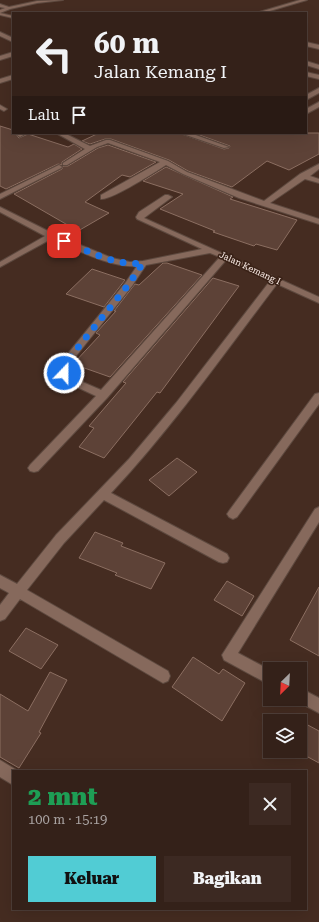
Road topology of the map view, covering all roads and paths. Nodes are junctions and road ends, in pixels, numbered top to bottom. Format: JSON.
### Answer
{"nodes":[{"id":1,"x":61,"y":0,"type":"edge"},
{"id":2,"x":305,"y":0,"type":"edge"},
{"id":3,"x":0,"y":5,"type":"edge"},
{"id":4,"x":9,"y":8,"type":"junction"},
{"id":5,"x":262,"y":12,"type":"edge"},
{"id":6,"x":0,"y":13,"type":"edge"},
{"id":7,"x":12,"y":17,"type":"edge"},
{"id":8,"x":0,"y":34,"type":"edge"},
{"id":9,"x":12,"y":40,"type":"edge"},
{"id":10,"x":307,"y":44,"type":"edge"},
{"id":11,"x":319,"y":47,"type":"edge"},
{"id":12,"x":12,"y":54,"type":"edge"},
{"id":13,"x":0,"y":58,"type":"edge"},
{"id":14,"x":307,"y":63,"type":"edge"},
{"id":15,"x":319,"y":67,"type":"edge"},
{"id":16,"x":307,"y":74,"type":"edge"},
{"id":17,"x":12,"y":77,"type":"edge"},
{"id":18,"x":319,"y":77,"type":"edge"},
{"id":19,"x":0,"y":81,"type":"edge"},
{"id":20,"x":319,"y":90,"type":"edge"},
{"id":21,"x":307,"y":97,"type":"edge"},
{"id":22,"x":319,"y":104,"type":"edge"},
{"id":23,"x":307,"y":111,"type":"edge"},
{"id":24,"x":61,"y":134,"type":"edge"},
{"id":25,"x":187,"y":134,"type":"edge"},
{"id":26,"x":226,"y":147,"type":"dead end"},
{"id":27,"x":90,"y":149,"type":"junction"},
{"id":28,"x":166,"y":162,"type":"junction"},
{"id":29,"x":319,"y":166,"type":"edge"},
{"id":30,"x":303,"y":176,"type":"junction"},
{"id":31,"x":319,"y":181,"type":"edge"},
{"id":32,"x":0,"y":197,"type":"edge"},
{"id":33,"x":104,"y":197,"type":"dead end"},
{"id":34,"x":168,"y":197,"type":"dead end"},
{"id":35,"x":264,"y":204,"type":"junction"},
{"id":36,"x":0,"y":209,"type":"edge"},
{"id":37,"x":319,"y":222,"type":"edge"},
{"id":38,"x":51,"y":236,"type":"junction"},
{"id":39,"x":211,"y":250,"type":"junction"},
{"id":40,"x":224,"y":256,"type":"junction"},
{"id":41,"x":143,"y":263,"type":"junction"},
{"id":42,"x":0,"y":265,"type":"edge"},
{"id":43,"x":275,"y":280,"type":"junction"},
{"id":44,"x":319,"y":300,"type":"edge"},
{"id":45,"x":103,"y":395,"type":"junction"},
{"id":46,"x":319,"y":397,"type":"edge"},
{"id":47,"x":34,"y":468,"type":"dead end"},
{"id":48,"x":102,"y":494,"type":"junction"},
{"id":49,"x":319,"y":512,"type":"edge"},
{"id":50,"x":233,"y":514,"type":"dead end"},
{"id":51,"x":223,"y":558,"type":"dead end"},
{"id":52,"x":0,"y":581,"type":"edge"},
{"id":53,"x":19,"y":592,"type":"junction"},
{"id":54,"x":0,"y":615,"type":"edge"},
{"id":55,"x":263,"y":674,"type":"edge"},
{"id":56,"x":163,"y":676,"type":"dead end"},
{"id":57,"x":307,"y":699,"type":"edge"},
{"id":58,"x":319,"y":706,"type":"edge"},
{"id":59,"x":0,"y":768,"type":"edge"},
{"id":60,"x":12,"y":776,"type":"edge"}],
"edges":[{"from":1,"to":4,"type":"street"},
{"from":2,"to":5,"type":"street"},
{"from":3,"to":4,"type":"street"},
{"from":4,"to":6,"type":"street"},
{"from":6,"to":7,"type":"street"},
{"from":8,"to":9,"type":"street"},
{"from":10,"to":11,"type":"street"},
{"from":12,"to":13,"type":"street"},
{"from":14,"to":15,"type":"street"},
{"from":16,"to":18,"type":"street"},
{"from":17,"to":19,"type":"street"},
{"from":20,"to":21,"type":"street"},
{"from":22,"to":23,"type":"street"},
{"from":24,"to":27,"type":"street"},
{"from":25,"to":26,"type":"street"},
{"from":27,"to":28,"type":"street"},
{"from":27,"to":32,"type":"street"},
{"from":28,"to":33,"type":"street"},
{"from":28,"to":35,"type":"street"},
{"from":29,"to":30,"type":"street"},
{"from":30,"to":31,"type":"street"},
{"from":30,"to":35,"type":"street"},
{"from":34,"to":39,"type":"street"},
{"from":35,"to":37,"type":"street"},
{"from":36,"to":38,"type":"street","name":"Jalan Kemang I"},
{"from":38,"to":41,"type":"street","name":"Jalan Kemang I"},
{"from":38,"to":42,"type":"street"},
{"from":39,"to":40,"type":"street","name":"Jalan Kemang I"},
{"from":39,"to":41,"type":"street","name":"Jalan Kemang I"},
{"from":40,"to":43,"type":"street","name":"Jalan Kemang I"},
{"from":40,"to":45,"type":"street"},
{"from":41,"to":45,"type":"street"},
{"from":43,"to":44,"type":"street","name":"Jalan Kemang I"},
{"from":43,"to":48,"type":"street"},
{"from":45,"to":47,"type":"street"},
{"from":46,"to":50,"type":"street"},
{"from":48,"to":51,"type":"street"},
{"from":48,"to":53,"type":"street"},
{"from":49,"to":55,"type":"street"},
{"from":52,"to":53,"type":"street"},
{"from":53,"to":54,"type":"street"},
{"from":53,"to":56,"type":"street"},
{"from":57,"to":58,"type":"street"},
{"from":59,"to":60,"type":"street"}]}
